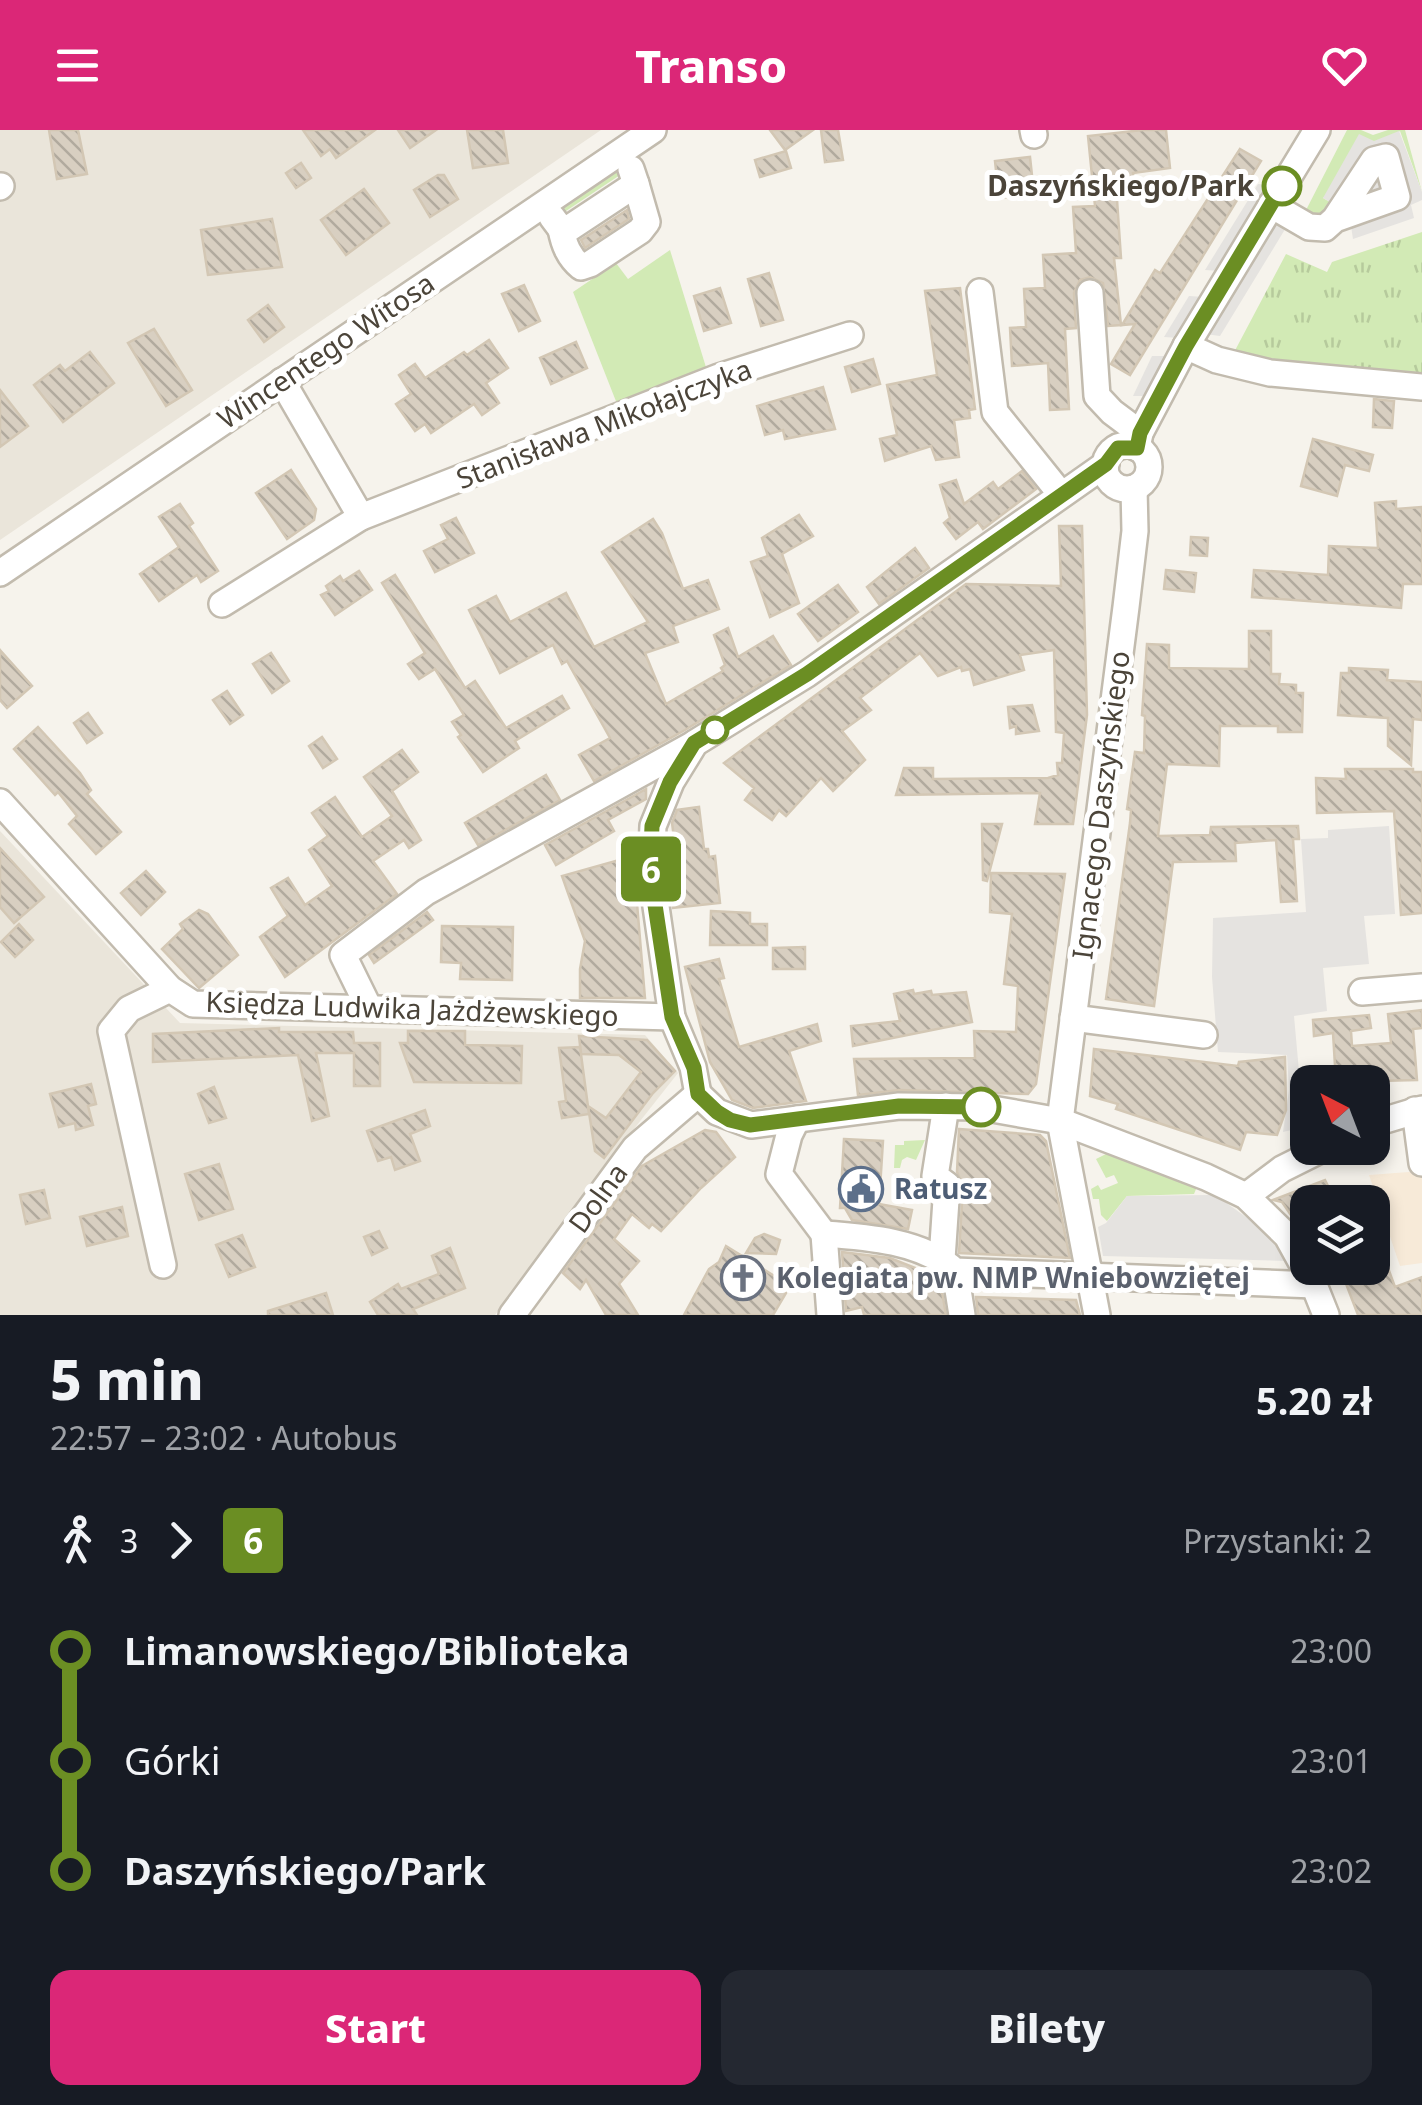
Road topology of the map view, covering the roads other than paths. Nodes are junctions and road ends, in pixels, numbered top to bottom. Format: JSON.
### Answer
{"nodes":[{"id":1,"x":653,"y":130,"type":"edge"},
{"id":2,"x":1304,"y":130,"type":"edge"},
{"id":3,"x":1318,"y":130,"type":"edge"},
{"id":4,"x":1294,"y":168,"type":"junction"},
{"id":5,"x":630,"y":169,"type":"junction"},
{"id":6,"x":1271,"y":205,"type":"junction"},
{"id":7,"x":553,"y":219,"type":"junction"},
{"id":8,"x":1335,"y":219,"type":"dead end"},
{"id":9,"x":980,"y":292,"type":"dead end"},
{"id":10,"x":1090,"y":293,"type":"dead end"},
{"id":11,"x":850,"y":336,"type":"dead end"},
{"id":12,"x":1186,"y":346,"type":"junction"},
{"id":13,"x":282,"y":382,"type":"junction"},
{"id":14,"x":1422,"y":387,"type":"edge"},
{"id":15,"x":1139,"y":440,"type":"junction"},
{"id":16,"x":1106,"y":464,"type":"junction"},
{"id":17,"x":1134,"y":488,"type":"junction"},
{"id":18,"x":1060,"y":493,"type":"junction"},
{"id":19,"x":361,"y":517,"type":"junction"},
{"id":20,"x":0,"y":573,"type":"edge"},
{"id":21,"x":222,"y":604,"type":"dead end"},
{"id":22,"x":694,"y":743,"type":"junction"},
{"id":23,"x":0,"y":802,"type":"edge"},
{"id":24,"x":1422,"y":987,"type":"edge"},
{"id":25,"x":170,"y":988,"type":"junction"},
{"id":26,"x":1362,"y":992,"type":"dead end"},
{"id":27,"x":369,"y":1008,"type":"junction"},
{"id":28,"x":672,"y":1017,"type":"junction"},
{"id":29,"x":1073,"y":1018,"type":"junction"},
{"id":30,"x":1204,"y":1035,"type":"dead end"},
{"id":31,"x":698,"y":1094,"type":"junction"},
{"id":32,"x":946,"y":1106,"type":"junction"},
{"id":33,"x":1419,"y":1109,"type":"edge"},
{"id":34,"x":798,"y":1118,"type":"junction"},
{"id":35,"x":1390,"y":1118,"type":"edge"},
{"id":36,"x":1060,"y":1122,"type":"junction"},
{"id":37,"x":1422,"y":1163,"type":"edge"},
{"id":38,"x":1292,"y":1165,"type":"edge"},
{"id":39,"x":1246,"y":1196,"type":"junction"},
{"id":40,"x":824,"y":1234,"type":"junction"},
{"id":41,"x":1290,"y":1241,"type":"edge"},
{"id":42,"x":163,"y":1265,"type":"dead end"},
{"id":43,"x":949,"y":1265,"type":"junction"},
{"id":44,"x":1090,"y":1277,"type":"junction"},
{"id":45,"x":1290,"y":1283,"type":"edge"},
{"id":46,"x":1314,"y":1285,"type":"edge"},
{"id":47,"x":512,"y":1315,"type":"edge"},
{"id":48,"x":830,"y":1315,"type":"edge"},
{"id":49,"x":962,"y":1315,"type":"edge"},
{"id":50,"x":1097,"y":1315,"type":"edge"},
{"id":51,"x":1326,"y":1315,"type":"edge"}],
"edges":[{"from":1,"to":5,"type":"street","name":"Wincentego Witosa"},
{"from":2,"to":4,"type":"street"},
{"from":3,"to":4,"type":"street"},
{"from":4,"to":6,"type":"street"},
{"from":5,"to":7,"type":"street","name":"Wincentego Witosa"},
{"from":5,"to":7,"type":"street"},
{"from":5,"to":7,"type":"street"},
{"from":6,"to":8,"type":"street"},
{"from":6,"to":12,"type":"street"},
{"from":7,"to":13,"type":"street","name":"Wincentego Witosa"},
{"from":9,"to":18,"type":"street"},
{"from":10,"to":15,"type":"street"},
{"from":11,"to":19,"type":"street","name":"Stanisława Mikołajczyka"},
{"from":12,"to":14,"type":"street"},
{"from":12,"to":15,"type":"street"},
{"from":13,"to":19,"type":"street"},
{"from":13,"to":20,"type":"street","name":"Wincentego Witosa"},
{"from":15,"to":16,"type":"street"},
{"from":15,"to":17,"type":"street"},
{"from":16,"to":17,"type":"street"},
{"from":16,"to":18,"type":"street"},
{"from":17,"to":29,"type":"street","name":"Ignacego Daszyńskiego"},
{"from":18,"to":22,"type":"street"},
{"from":19,"to":21,"type":"street","name":"Stanisława Mikołajczyka"},
{"from":22,"to":27,"type":"street"},
{"from":22,"to":28,"type":"street"},
{"from":23,"to":25,"type":"street","name":"Księdza Ludwika Jażdżewskiego"},
{"from":24,"to":26,"type":"street"},
{"from":25,"to":27,"type":"street","name":"Księdza Ludwika Jażdżewskiego"},
{"from":25,"to":42,"type":"street"},
{"from":27,"to":28,"type":"street","name":"Księdza Ludwika Jażdżewskiego"},
{"from":28,"to":31,"type":"street"},
{"from":29,"to":30,"type":"street"},
{"from":29,"to":36,"type":"street","name":"Ignacego Daszyńskiego"},
{"from":31,"to":34,"type":"street"},
{"from":31,"to":47,"type":"street","name":"Dolna"},
{"from":32,"to":34,"type":"street"},
{"from":32,"to":36,"type":"street"},
{"from":32,"to":43,"type":"street"},
{"from":33,"to":35,"type":"street"},
{"from":33,"to":37,"type":"street"},
{"from":34,"to":40,"type":"street"},
{"from":36,"to":39,"type":"street"},
{"from":36,"to":44,"type":"street","name":"Ignacego Daszyńskiego"},
{"from":38,"to":39,"type":"street"},
{"from":39,"to":41,"type":"street"},
{"from":40,"to":43,"type":"street"},
{"from":40,"to":48,"type":"street"},
{"from":43,"to":44,"type":"street"},
{"from":43,"to":49,"type":"street"},
{"from":44,"to":45,"type":"street"},
{"from":44,"to":50,"type":"street","name":"Ignacego Daszyńskiego"},
{"from":46,"to":51,"type":"street"}]}
